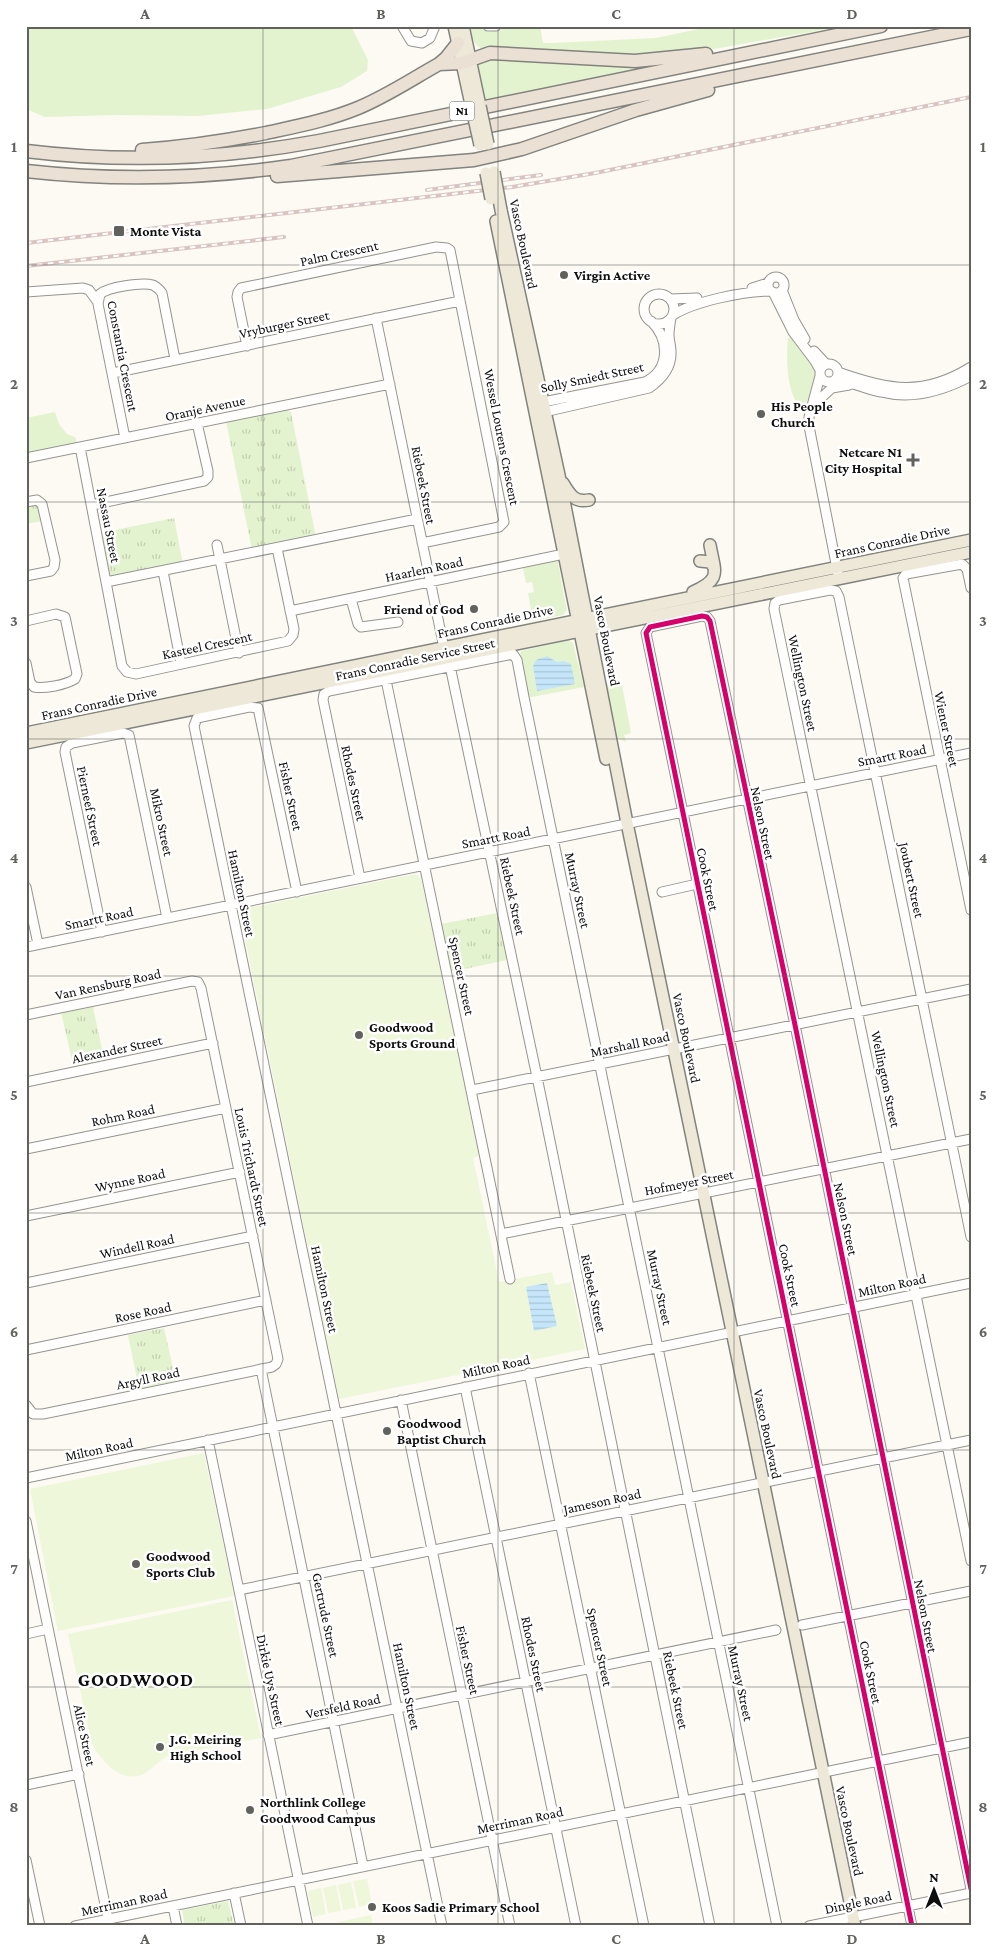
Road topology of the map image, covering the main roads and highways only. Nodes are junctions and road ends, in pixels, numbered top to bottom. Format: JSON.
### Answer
{"nodes":[{"id":1,"x":454,"y":26,"type":"edge"},
{"id":2,"x":463,"y":26,"type":"edge"},
{"id":3,"x":867,"y":26,"type":"edge"},
{"id":4,"x":881,"y":26,"type":"edge"},
{"id":5,"x":971,"y":29,"type":"edge"},
{"id":6,"x":458,"y":43,"type":"junction"},
{"id":7,"x":466,"y":62,"type":"junction"},
{"id":8,"x":439,"y":64,"type":"junction"},
{"id":9,"x":782,"y":67,"type":"junction"},
{"id":10,"x":33,"y":152,"type":"edge"},
{"id":11,"x":488,"y":159,"type":"junction"},
{"id":12,"x":26,"y":171,"type":"edge"},
{"id":13,"x":163,"y":178,"type":"junction"},
{"id":14,"x":539,"y":408,"type":"junction"},
{"id":15,"x":559,"y":475,"type":"junction"},
{"id":16,"x":589,"y":500,"type":"dead end"},
{"id":17,"x":971,"y":540,"type":"edge"},
{"id":18,"x":710,"y":546,"type":"dead end"},
{"id":19,"x":971,"y":552,"type":"edge"},
{"id":20,"x":700,"y":561,"type":"dead end"},
{"id":21,"x":714,"y":567,"type":"junction"},
{"id":22,"x":838,"y":573,"type":"junction"},
{"id":23,"x":670,"y":601,"type":"junction"},
{"id":24,"x":583,"y":624,"type":"junction"},
{"id":25,"x":447,"y":657,"type":"junction"},
{"id":26,"x":26,"y":733,"type":"edge"},
{"id":27,"x":26,"y":743,"type":"edge"},
{"id":28,"x":850,"y":1922,"type":"edge"}],
"edges":[{"from":1,"to":6,"type":"main road"},
{"from":2,"to":7,"type":"main road"},
{"from":3,"to":7,"type":"highway"},
{"from":4,"to":10,"type":"highway","number":"N1"},
{"from":5,"to":9,"type":"highway","number":"N1"},
{"from":6,"to":7,"type":"main road"},
{"from":6,"to":8,"type":"highway"},
{"from":7,"to":8,"type":"highway"},
{"from":7,"to":11,"type":"main road","name":"Vasco Boulevard","bridge":true},
{"from":8,"to":10,"type":"highway"},
{"from":9,"to":11,"type":"highway"},
{"from":9,"to":13,"type":"highway","number":"N1"},
{"from":11,"to":13,"type":"highway"},
{"from":11,"to":14,"type":"main road","name":"Vasco Boulevard","bridge":true},
{"from":12,"to":13,"type":"highway","number":"N1"},
{"from":14,"to":15,"type":"main road","name":"Vasco Boulevard"},
{"from":14,"to":24,"type":"main road","name":"Vasco Boulevard"},
{"from":15,"to":16,"type":"main road"},
{"from":15,"to":24,"type":"main road","name":"Vasco Boulevard"},
{"from":17,"to":22,"type":"main road","name":"Frans Conradie Drive"},
{"from":18,"to":21,"type":"main road"},
{"from":19,"to":22,"type":"main road","name":"Frans Conradie Drive"},
{"from":20,"to":21,"type":"main road"},
{"from":21,"to":23,"type":"main road"},
{"from":22,"to":23,"type":"main road","name":"Frans Conradie Drive"},
{"from":22,"to":24,"type":"main road","name":"Frans Conradie Drive"},
{"from":23,"to":24,"type":"main road","name":"Frans Conradie Drive"},
{"from":24,"to":25,"type":"main road","name":"Frans Conradie Drive"},
{"from":24,"to":28,"type":"main road","name":"Vasco Boulevard"},
{"from":25,"to":26,"type":"main road","name":"Frans Conradie Drive"},
{"from":25,"to":27,"type":"main road","name":"Frans Conradie Drive"}]}
